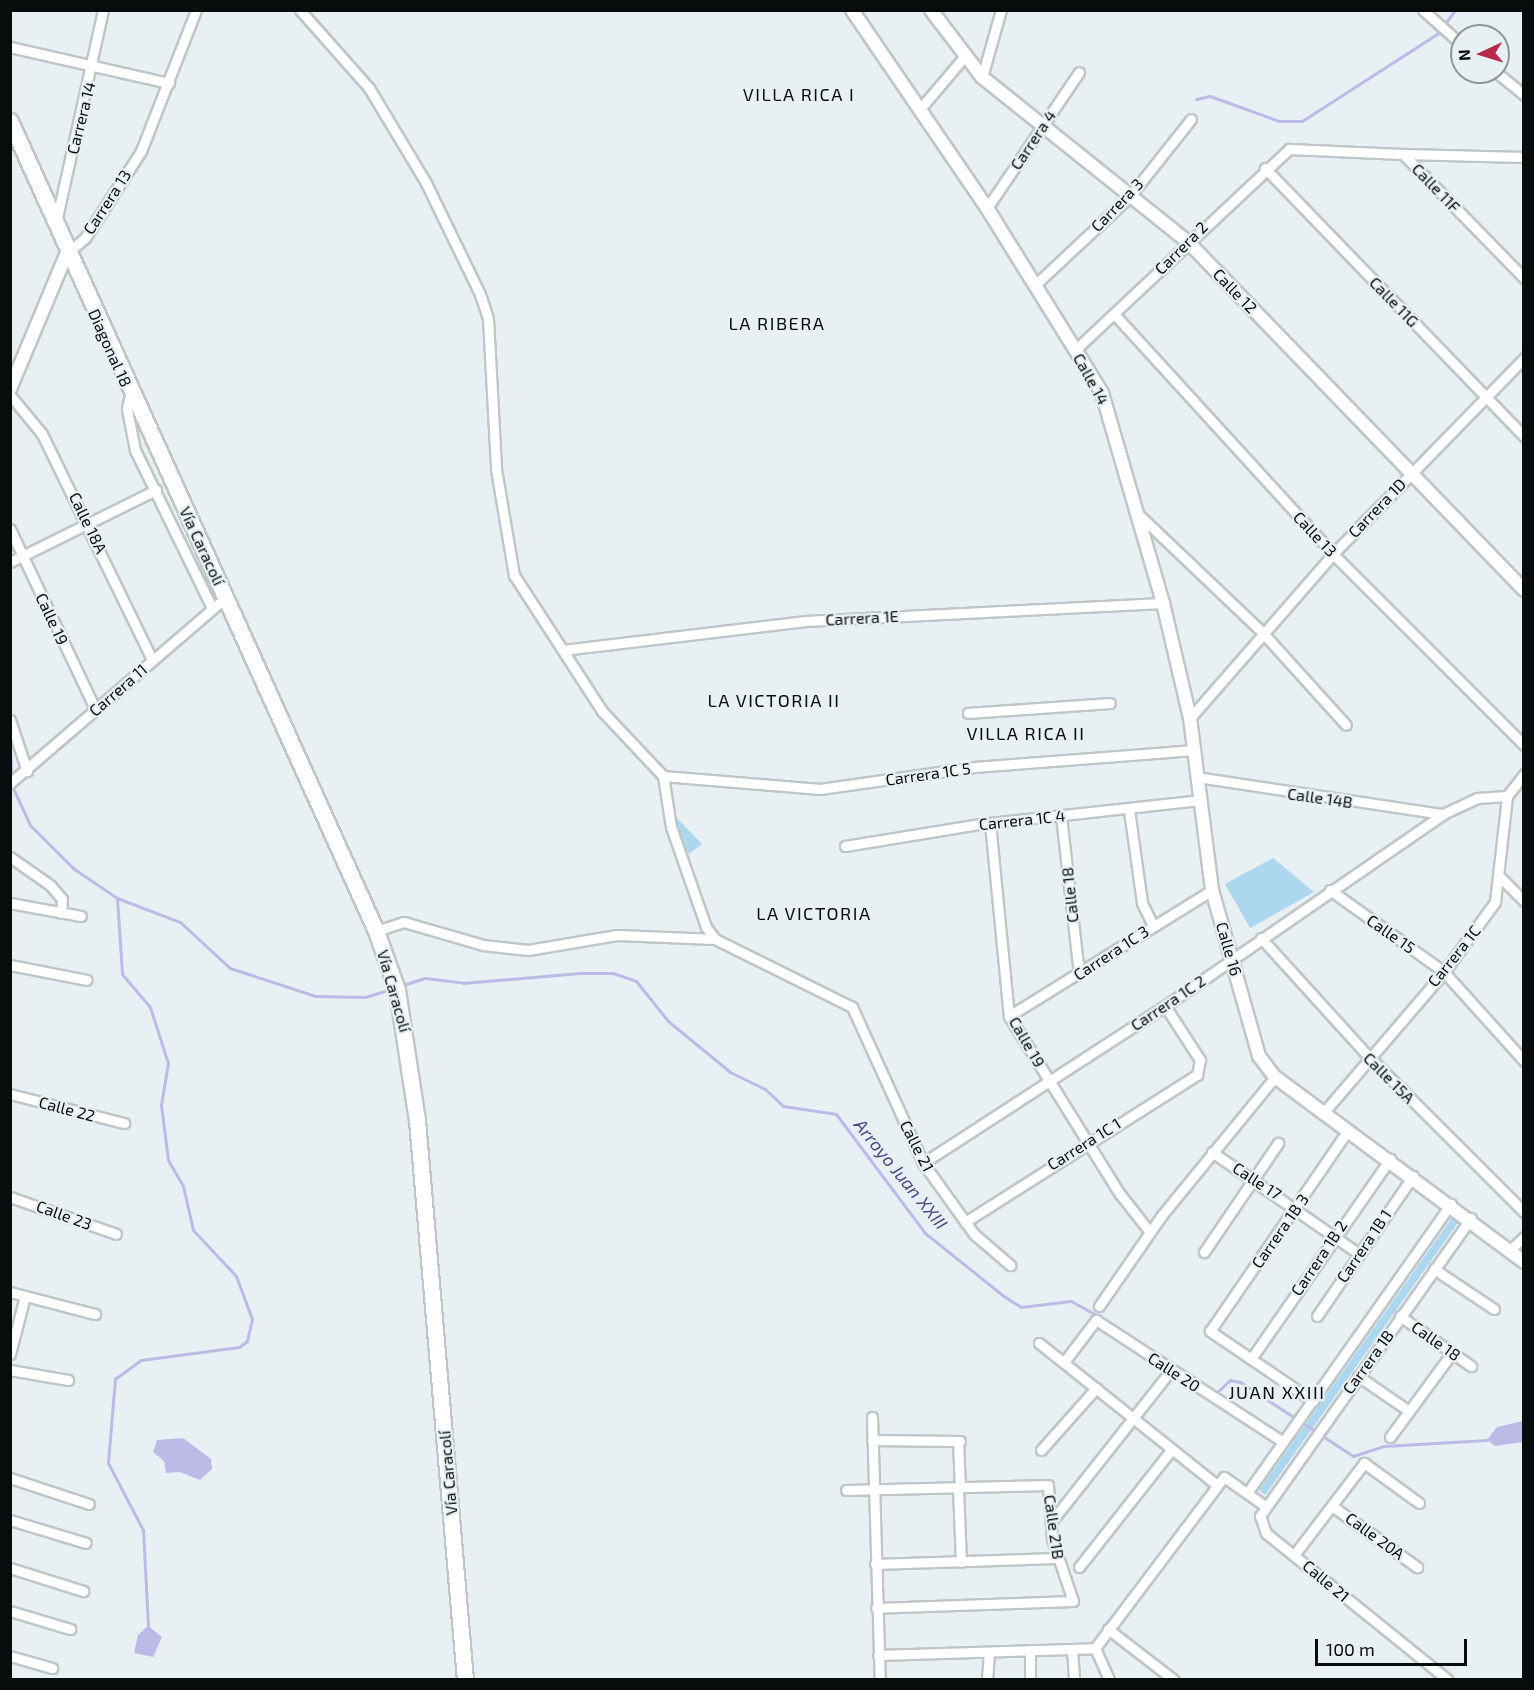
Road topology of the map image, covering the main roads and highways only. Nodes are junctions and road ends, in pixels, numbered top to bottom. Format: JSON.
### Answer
{"nodes":[{"id":1,"x":10,"y":121,"type":"edge"},
{"id":2,"x":130,"y":391,"type":"joint"},
{"id":3,"x":465,"y":1680,"type":"edge"}],
"edges":[{"from":1,"to":2,"type":"main road","name":"Diagonal 18"},
{"from":2,"to":3,"type":"main road","name":"Vía Caracolí"}]}
